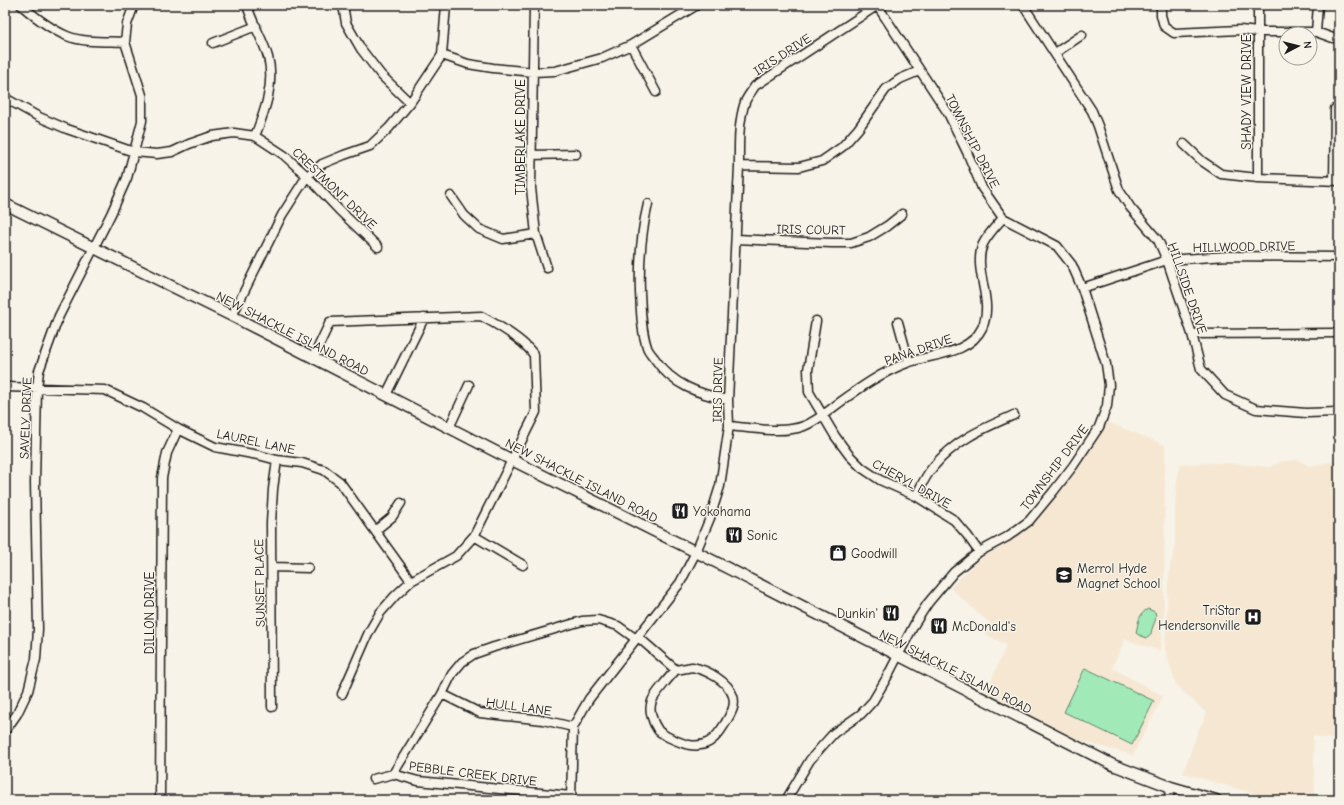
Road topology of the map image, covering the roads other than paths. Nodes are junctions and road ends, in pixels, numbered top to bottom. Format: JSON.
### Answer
{"nodes":[{"id":1,"x":21,"y":5,"type":"edge"},
{"id":2,"x":134,"y":5,"type":"edge"},
{"id":3,"x":247,"y":5,"type":"edge"},
{"id":4,"x":342,"y":5,"type":"edge"},
{"id":5,"x":446,"y":5,"type":"edge"},
{"id":6,"x":534,"y":5,"type":"edge"},
{"id":7,"x":697,"y":5,"type":"edge"},
{"id":8,"x":878,"y":5,"type":"edge"},
{"id":9,"x":1023,"y":5,"type":"edge"},
{"id":10,"x":1161,"y":5,"type":"edge"},
{"id":11,"x":1258,"y":5,"type":"edge"},
{"id":12,"x":1318,"y":5,"type":"edge"},
{"id":13,"x":256,"y":26,"type":"junction"},
{"id":14,"x":1316,"y":26,"type":"edge"},
{"id":15,"x":1258,"y":32,"type":"junction"},
{"id":16,"x":1278,"y":32,"type":"edge"},
{"id":17,"x":1318,"y":33,"type":"edge"},
{"id":18,"x":1082,"y":35,"type":"dead end"},
{"id":19,"x":1339,"y":38,"type":"edge"},
{"id":20,"x":125,"y":42,"type":"junction"},
{"id":21,"x":213,"y":43,"type":"dead end"},
{"id":22,"x":631,"y":45,"type":"junction"},
{"id":23,"x":1055,"y":53,"type":"junction"},
{"id":24,"x":442,"y":55,"type":"junction"},
{"id":25,"x":919,"y":71,"type":"junction"},
{"id":26,"x":532,"y":72,"type":"junction"},
{"id":27,"x":656,"y":92,"type":"dead end"},
{"id":28,"x":5,"y":98,"type":"edge"},
{"id":29,"x":410,"y":103,"type":"junction"},
{"id":30,"x":1335,"y":109,"type":"dead end"},
{"id":31,"x":255,"y":136,"type":"junction"},
{"id":32,"x":1184,"y":144,"type":"dead end"},
{"id":33,"x":134,"y":152,"type":"junction"},
{"id":34,"x":576,"y":154,"type":"dead end"},
{"id":35,"x":532,"y":155,"type":"junction"},
{"id":36,"x":739,"y":166,"type":"junction"},
{"id":37,"x":307,"y":176,"type":"junction"},
{"id":38,"x":1258,"y":178,"type":"junction"},
{"id":39,"x":1336,"y":181,"type":"edge"},
{"id":40,"x":451,"y":196,"type":"dead end"},
{"id":41,"x":5,"y":204,"type":"edge"},
{"id":42,"x":648,"y":204,"type":"dead end"},
{"id":43,"x":902,"y":214,"type":"dead end"},
{"id":44,"x":1003,"y":218,"type":"junction"},
{"id":45,"x":536,"y":234,"type":"junction"},
{"id":46,"x":736,"y":239,"type":"junction"},
{"id":47,"x":378,"y":247,"type":"dead end"},
{"id":48,"x":95,"y":248,"type":"junction"},
{"id":49,"x":1339,"y":257,"type":"edge"},
{"id":50,"x":1167,"y":260,"type":"junction"},
{"id":51,"x":547,"y":268,"type":"dead end"},
{"id":52,"x":1082,"y":288,"type":"junction"},
{"id":53,"x":232,"y":316,"type":"junction"},
{"id":54,"x":424,"y":318,"type":"junction"},
{"id":55,"x":816,"y":321,"type":"dead end"},
{"id":56,"x":898,"y":322,"type":"dead end"},
{"id":57,"x":1192,"y":334,"type":"junction"},
{"id":58,"x":1339,"y":334,"type":"edge"},
{"id":59,"x":313,"y":358,"type":"junction"},
{"id":60,"x":908,"y":362,"type":"junction"},
{"id":61,"x":469,"y":385,"type":"dead end"},
{"id":62,"x":5,"y":387,"type":"edge"},
{"id":63,"x":37,"y":388,"type":"junction"},
{"id":64,"x":386,"y":395,"type":"junction"},
{"id":65,"x":728,"y":400,"type":"junction"},
{"id":66,"x":1339,"y":412,"type":"edge"},
{"id":67,"x":822,"y":415,"type":"junction"},
{"id":68,"x":1014,"y":415,"type":"dead end"},
{"id":69,"x":729,"y":426,"type":"junction"},
{"id":70,"x":449,"y":428,"type":"junction"},
{"id":71,"x":178,"y":430,"type":"junction"},
{"id":72,"x":277,"y":460,"type":"junction"},
{"id":73,"x":512,"y":460,"type":"junction"},
{"id":74,"x":916,"y":496,"type":"junction"},
{"id":75,"x":401,"y":503,"type":"dead end"},
{"id":76,"x":376,"y":530,"type":"junction"},
{"id":77,"x":474,"y":536,"type":"junction"},
{"id":78,"x":696,"y":552,"type":"junction"},
{"id":79,"x":979,"y":552,"type":"junction"},
{"id":80,"x":523,"y":565,"type":"dead end"},
{"id":81,"x":272,"y":568,"type":"junction"},
{"id":82,"x":308,"y":568,"type":"dead end"},
{"id":83,"x":411,"y":581,"type":"junction"},
{"id":84,"x":636,"y":640,"type":"junction"},
{"id":85,"x":897,"y":656,"type":"junction"},
{"id":86,"x":675,"y":671,"type":"junction"},
{"id":87,"x":342,"y":694,"type":"dead end"},
{"id":88,"x":442,"y":694,"type":"junction"},
{"id":89,"x":272,"y":707,"type":"dead end"},
{"id":90,"x":6,"y":728,"type":"edge"},
{"id":91,"x":573,"y":728,"type":"junction"},
{"id":92,"x":393,"y":774,"type":"junction"},
{"id":93,"x":373,"y":779,"type":"dead end"},
{"id":94,"x":1171,"y":788,"type":"junction"},
{"id":95,"x":571,"y":798,"type":"edge"},
{"id":96,"x":160,"y":800,"type":"edge"},
{"id":97,"x":786,"y":800,"type":"edge"},
{"id":98,"x":1168,"y":800,"type":"edge"},
{"id":99,"x":1216,"y":800,"type":"edge"}],
"edges":[{"from":1,"to":20,"type":"street"},
{"from":2,"to":20,"type":"street","name":"SAVELY DRIVE"},
{"from":3,"to":13,"type":"street"},
{"from":4,"to":29,"type":"street"},
{"from":5,"to":24,"type":"street"},
{"from":6,"to":26,"type":"street","name":"TIMBERLAKE DRIVE"},
{"from":7,"to":22,"type":"street"},
{"from":8,"to":25,"type":"street","name":"TOWNSHIP DRIVE"},
{"from":8,"to":36,"type":"street","name":"IRIS DRIVE"},
{"from":9,"to":23,"type":"street","name":"HILLSIDE DRIVE"},
{"from":10,"to":15,"type":"street"},
{"from":11,"to":15,"type":"street","name":"SHADY VIEW DRIVE"},
{"from":12,"to":14,"type":"street"},
{"from":13,"to":21,"type":"street"},
{"from":13,"to":31,"type":"street"},
{"from":15,"to":16,"type":"street"},
{"from":15,"to":38,"type":"street","name":"SHADY VIEW DRIVE"},
{"from":17,"to":19,"type":"street"},
{"from":18,"to":23,"type":"street"},
{"from":20,"to":33,"type":"street","name":"SAVELY DRIVE"},
{"from":22,"to":26,"type":"street"},
{"from":22,"to":27,"type":"street"},
{"from":23,"to":50,"type":"street","name":"HILLSIDE DRIVE"},
{"from":24,"to":26,"type":"street"},
{"from":24,"to":29,"type":"street"},
{"from":25,"to":36,"type":"street"},
{"from":25,"to":44,"type":"street","name":"TOWNSHIP DRIVE"},
{"from":26,"to":35,"type":"street","name":"TIMBERLAKE DRIVE"},
{"from":28,"to":33,"type":"street","name":"CRESTMONT DRIVE"},
{"from":29,"to":37,"type":"street"},
{"from":30,"to":39,"type":"street"},
{"from":31,"to":33,"type":"street","name":"CRESTMONT DRIVE"},
{"from":31,"to":37,"type":"street","name":"CRESTMONT DRIVE"},
{"from":32,"to":38,"type":"street"},
{"from":33,"to":48,"type":"street","name":"SAVELY DRIVE"},
{"from":34,"to":35,"type":"street"},
{"from":35,"to":45,"type":"street","name":"TIMBERLAKE DRIVE"},
{"from":36,"to":46,"type":"street","name":"IRIS DRIVE"},
{"from":37,"to":47,"type":"street","name":"CRESTMONT DRIVE"},
{"from":37,"to":53,"type":"street"},
{"from":38,"to":39,"type":"street"},
{"from":40,"to":45,"type":"street"},
{"from":41,"to":48,"type":"main road","name":"NEW SHACKLE ISLAND ROAD"},
{"from":42,"to":65,"type":"street"},
{"from":43,"to":46,"type":"street","name":"IRIS COURT"},
{"from":44,"to":52,"type":"street","name":"TOWNSHIP DRIVE"},
{"from":44,"to":60,"type":"street","name":"PANA DRIVE"},
{"from":45,"to":51,"type":"street","name":"TIMBERLAKE DRIVE"},
{"from":46,"to":65,"type":"street","name":"IRIS DRIVE"},
{"from":48,"to":53,"type":"main road","name":"NEW SHACKLE ISLAND ROAD"},
{"from":48,"to":63,"type":"street","name":"SAVELY DRIVE"},
{"from":49,"to":50,"type":"street","name":"HILLWOOD DRIVE"},
{"from":50,"to":52,"type":"street","name":"HILLWOOD DRIVE"},
{"from":50,"to":57,"type":"street","name":"HILLSIDE DRIVE"},
{"from":52,"to":79,"type":"street","name":"TOWNSHIP DRIVE"},
{"from":53,"to":59,"type":"main road","name":"NEW SHACKLE ISLAND ROAD"},
{"from":54,"to":59,"type":"street"},
{"from":54,"to":64,"type":"street"},
{"from":54,"to":73,"type":"street"},
{"from":55,"to":67,"type":"street","name":"CHERYL DRIVE"},
{"from":56,"to":60,"type":"street"},
{"from":57,"to":58,"type":"street"},
{"from":57,"to":66,"type":"street","name":"HILLSIDE DRIVE"},
{"from":59,"to":64,"type":"main road","name":"NEW SHACKLE ISLAND ROAD"},
{"from":60,"to":67,"type":"street","name":"PANA DRIVE"},
{"from":61,"to":70,"type":"street"},
{"from":62,"to":63,"type":"street","name":"LAUREL LANE"},
{"from":63,"to":71,"type":"street","name":"LAUREL LANE"},
{"from":63,"to":90,"type":"street","name":"SAVELY DRIVE"},
{"from":64,"to":70,"type":"main road","name":"NEW SHACKLE ISLAND ROAD"},
{"from":65,"to":69,"type":"street","name":"IRIS DRIVE"},
{"from":67,"to":69,"type":"street","name":"PANA DRIVE"},
{"from":67,"to":74,"type":"street","name":"CHERYL DRIVE"},
{"from":68,"to":74,"type":"street"},
{"from":69,"to":78,"type":"street","name":"IRIS DRIVE"},
{"from":70,"to":73,"type":"main road","name":"NEW SHACKLE ISLAND ROAD"},
{"from":71,"to":72,"type":"street","name":"LAUREL LANE"},
{"from":71,"to":96,"type":"street","name":"DILLON DRIVE"},
{"from":72,"to":76,"type":"street","name":"LAUREL LANE"},
{"from":72,"to":81,"type":"street","name":"SUNSET PLACE"},
{"from":73,"to":77,"type":"street"},
{"from":73,"to":78,"type":"main road","name":"NEW SHACKLE ISLAND ROAD"},
{"from":74,"to":79,"type":"street","name":"CHERYL DRIVE"},
{"from":75,"to":76,"type":"street"},
{"from":76,"to":83,"type":"street","name":"LAUREL LANE"},
{"from":77,"to":80,"type":"street"},
{"from":77,"to":83,"type":"street"},
{"from":78,"to":84,"type":"street","name":"IRIS DRIVE"},
{"from":78,"to":85,"type":"main road","name":"NEW SHACKLE ISLAND ROAD"},
{"from":79,"to":85,"type":"street","name":"TOWNSHIP DRIVE"},
{"from":81,"to":82,"type":"street"},
{"from":81,"to":89,"type":"street","name":"SUNSET PLACE"},
{"from":83,"to":87,"type":"street"},
{"from":84,"to":86,"type":"street"},
{"from":84,"to":88,"type":"street"},
{"from":84,"to":91,"type":"street","name":"IRIS DRIVE"},
{"from":85,"to":94,"type":"main road","name":"NEW SHACKLE ISLAND ROAD"},
{"from":85,"to":97,"type":"street","name":"TOWNSHIP DRIVE"},
{"from":86,"to":86,"type":"street"},
{"from":88,"to":91,"type":"street","name":"HULL LANE"},
{"from":88,"to":92,"type":"street"},
{"from":91,"to":95,"type":"street","name":"IRIS DRIVE"},
{"from":92,"to":93,"type":"street","name":"PEBBLE CREEK DRIVE"},
{"from":92,"to":95,"type":"street","name":"PEBBLE CREEK DRIVE"},
{"from":94,"to":98,"type":"street"},
{"from":94,"to":99,"type":"main road","name":"NEW SHACKLE ISLAND ROAD"}]}
